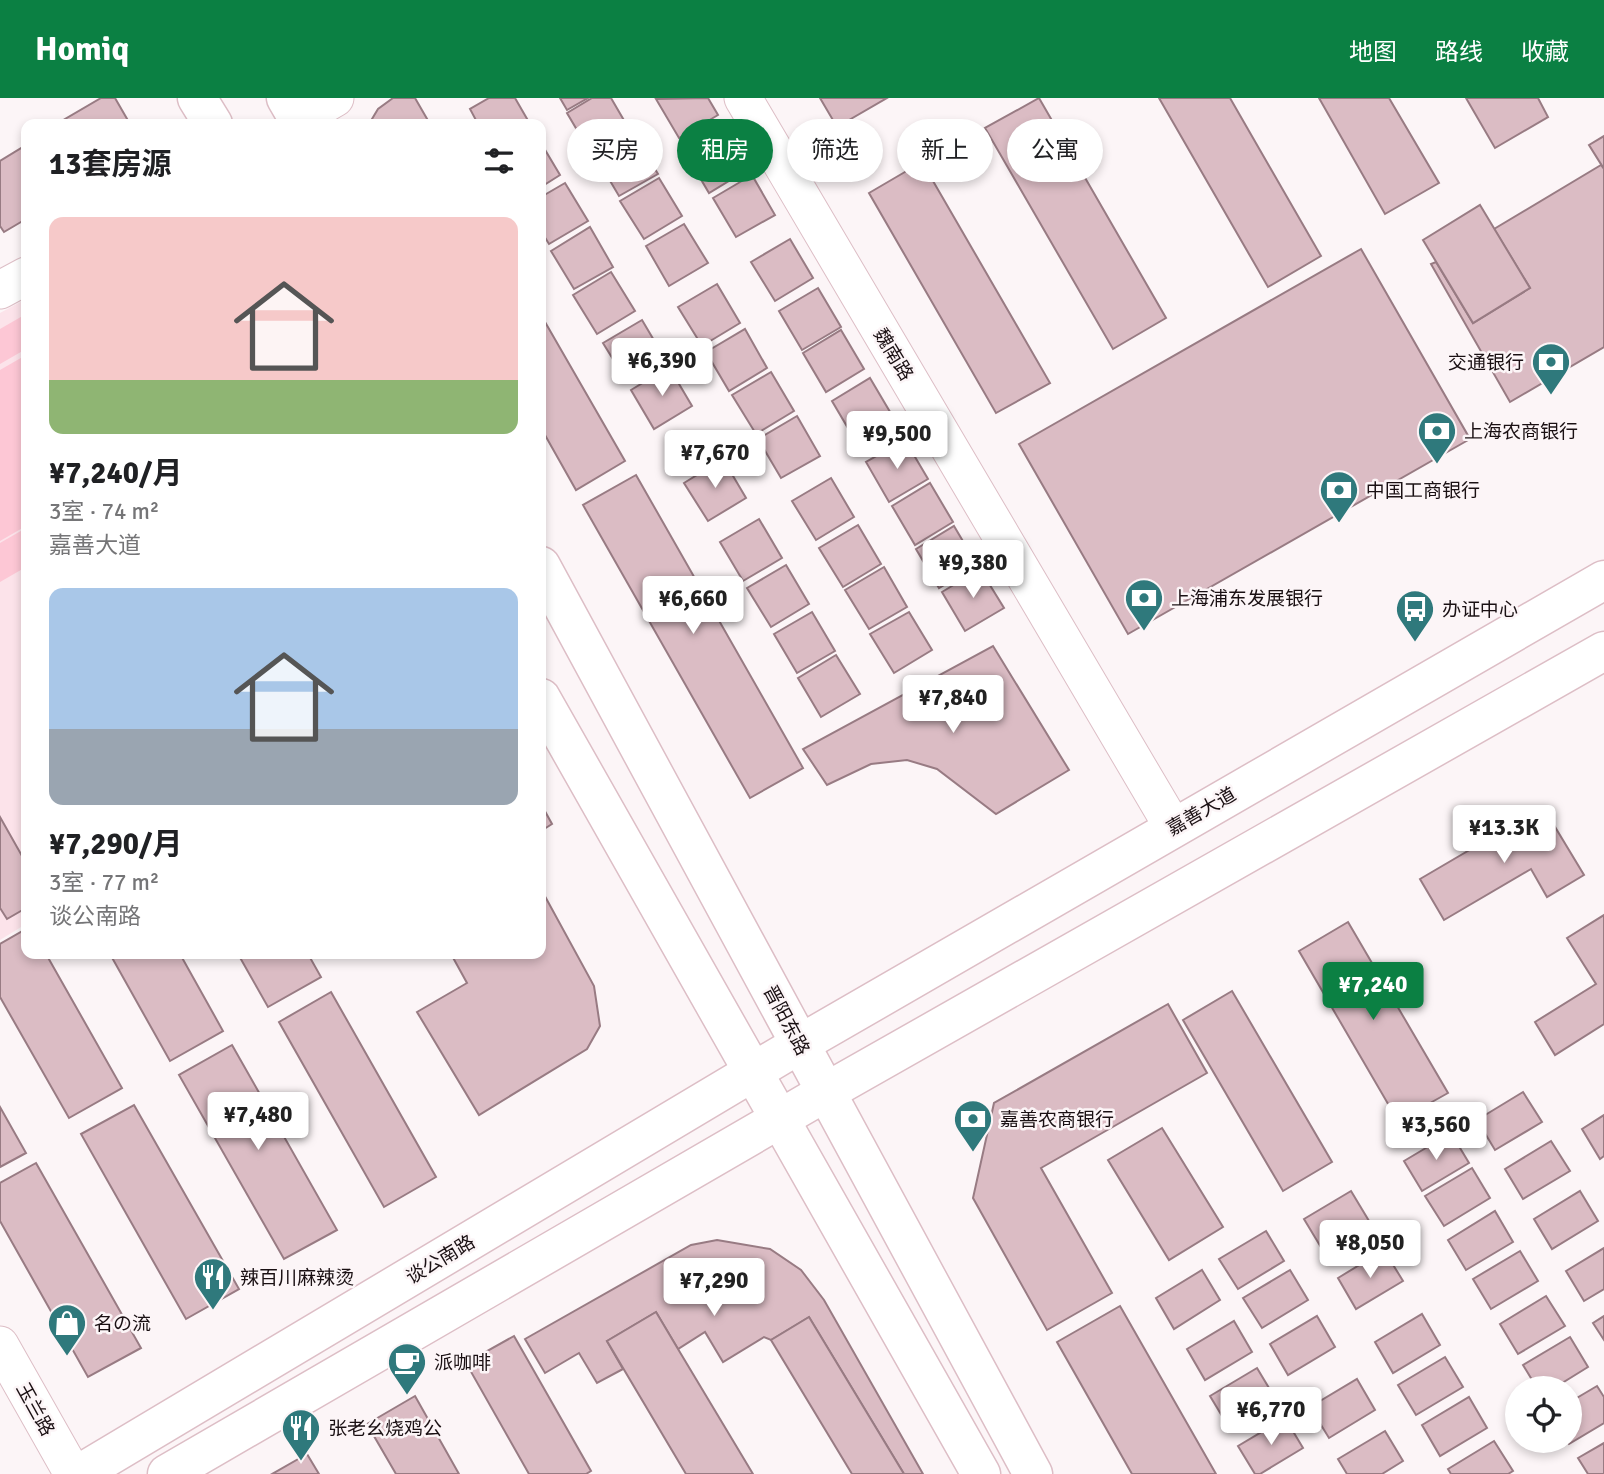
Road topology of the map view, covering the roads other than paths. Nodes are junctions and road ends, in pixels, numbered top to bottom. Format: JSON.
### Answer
{"nodes":[{"id":1,"x":197,"y":98,"type":"edge"},
{"id":2,"x":335,"y":98,"type":"edge"},
{"id":3,"x":743,"y":98,"type":"edge"},
{"id":4,"x":295,"y":114,"type":"edge"},
{"id":5,"x":210,"y":119,"type":"edge"},
{"id":6,"x":21,"y":279,"type":"edge"},
{"id":7,"x":0,"y":290,"type":"edge"},
{"id":8,"x":546,"y":575,"type":"edge"},
{"id":9,"x":1604,"y":580,"type":"edge"},
{"id":10,"x":1604,"y":651,"type":"edge"},
{"id":11,"x":546,"y":707,"type":"edge"},
{"id":12,"x":1173,"y":827,"type":"junction"},
{"id":13,"x":800,"y":1044,"type":"junction"},
{"id":14,"x":753,"y":1072,"type":"junction"},
{"id":15,"x":826,"y":1093,"type":"junction"},
{"id":16,"x":780,"y":1119,"type":"junction"},
{"id":17,"x":0,"y":1345,"type":"edge"},
{"id":18,"x":73,"y":1474,"type":"edge"},
{"id":19,"x":79,"y":1474,"type":"edge"},
{"id":20,"x":167,"y":1474,"type":"edge"},
{"id":21,"x":981,"y":1474,"type":"edge"},
{"id":22,"x":1033,"y":1474,"type":"edge"}],
"edges":[{"from":1,"to":5,"type":"main road"},
{"from":2,"to":4,"type":"street"},
{"from":3,"to":12,"type":"street","name":"魏南路"},
{"from":6,"to":7,"type":"street"},
{"from":8,"to":13,"type":"main road","name":"晋阳东路"},
{"from":9,"to":12,"type":"main road","name":"嘉善大道"},
{"from":10,"to":15,"type":"main road"},
{"from":11,"to":14,"type":"main road"},
{"from":12,"to":13,"type":"main road","name":"嘉善大道"},
{"from":13,"to":14,"type":"main road","name":"谈公南路"},
{"from":13,"to":15,"type":"main road","name":"晋阳东路"},
{"from":14,"to":16,"type":"main road"},
{"from":14,"to":19,"type":"main road","name":"谈公南路"},
{"from":15,"to":16,"type":"main road"},
{"from":15,"to":22,"type":"main road","name":"晋阳东路"},
{"from":16,"to":20,"type":"main road"},
{"from":16,"to":21,"type":"main road"},
{"from":17,"to":18,"type":"street","name":"玉兰路"}]}
